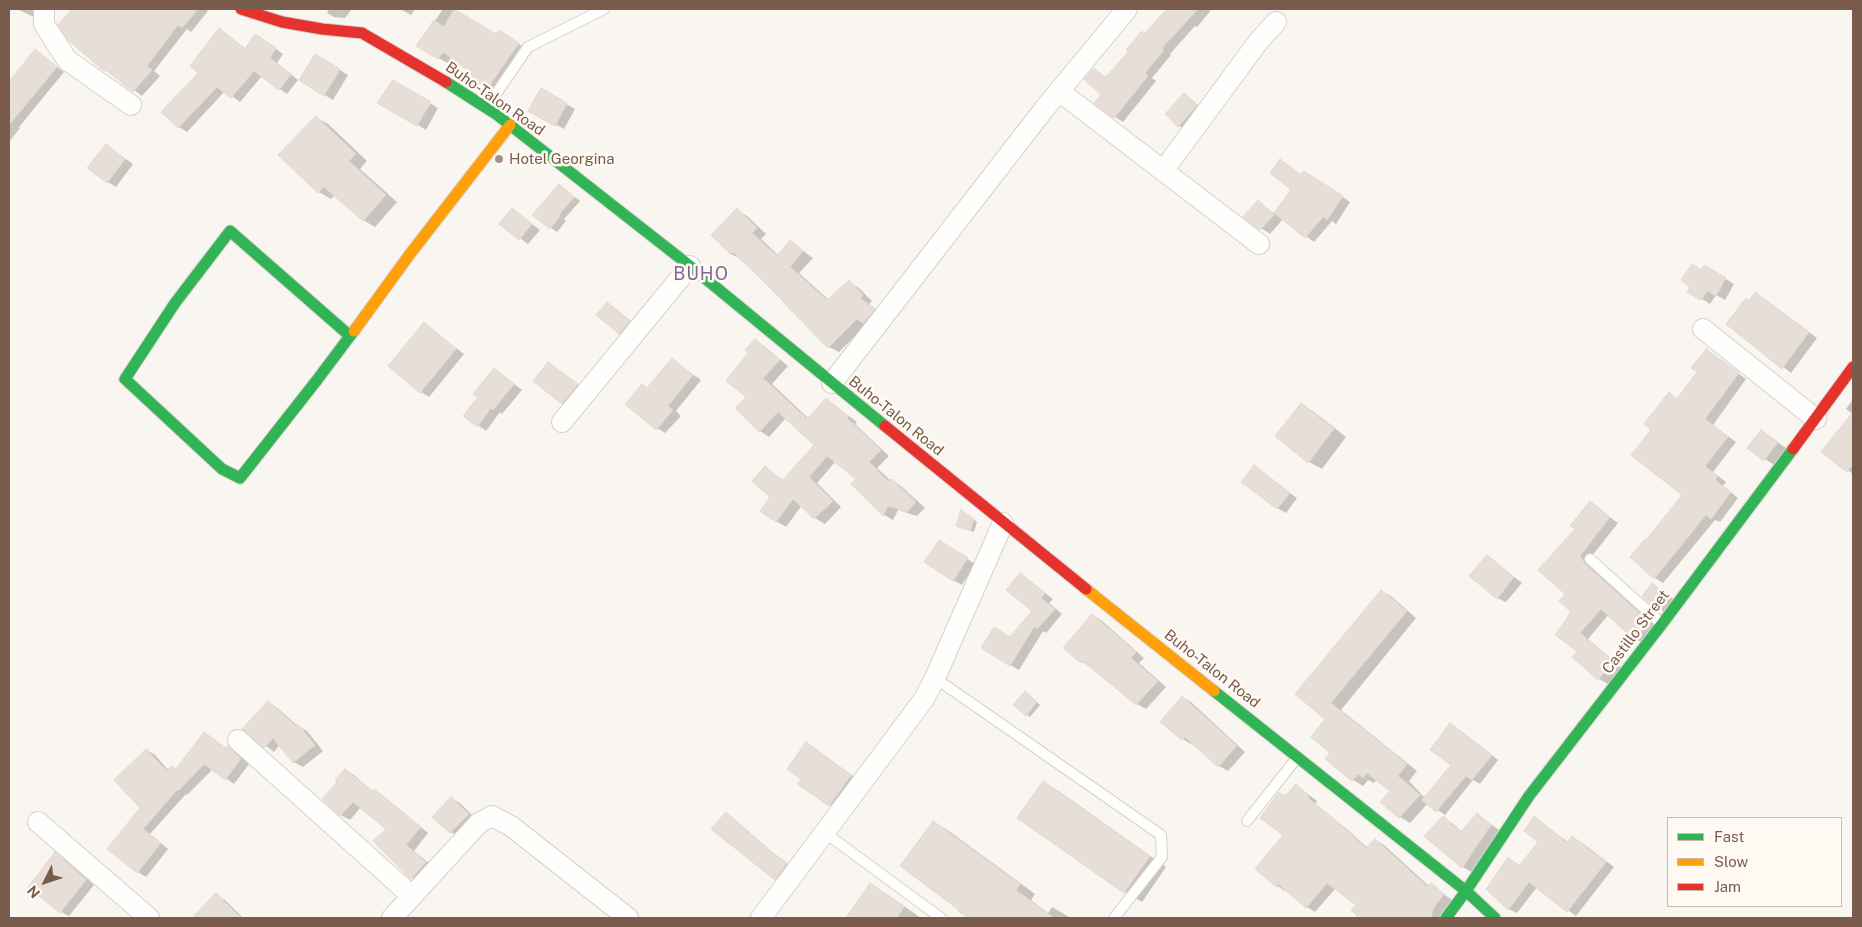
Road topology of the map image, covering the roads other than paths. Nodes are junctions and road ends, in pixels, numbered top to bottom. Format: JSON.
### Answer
{"nodes":[{"id":1,"x":44,"y":9,"type":"edge"},
{"id":2,"x":241,"y":9,"type":"edge"},
{"id":3,"x":604,"y":9,"type":"edge"},
{"id":4,"x":1127,"y":9,"type":"edge"},
{"id":5,"x":286,"y":15,"type":"edge"},
{"id":6,"x":1276,"y":22,"type":"dead end"},
{"id":7,"x":1059,"y":91,"type":"junction"},
{"id":8,"x":131,"y":105,"type":"dead end"},
{"id":9,"x":486,"y":108,"type":"junction"},
{"id":10,"x":510,"y":126,"type":"junction"},
{"id":11,"x":1163,"y":170,"type":"junction"},
{"id":12,"x":1259,"y":244,"type":"dead end"},
{"id":13,"x":690,"y":266,"type":"junction"},
{"id":14,"x":1702,"y":329,"type":"dead end"},
{"id":15,"x":350,"y":336,"type":"junction"},
{"id":16,"x":1853,"y":366,"type":"edge"},
{"id":17,"x":832,"y":382,"type":"junction"},
{"id":18,"x":1816,"y":419,"type":"junction"},
{"id":19,"x":562,"y":422,"type":"dead end"},
{"id":20,"x":1003,"y":524,"type":"junction"},
{"id":21,"x":1590,"y":559,"type":"dead end"},
{"id":22,"x":1662,"y":624,"type":"junction"},
{"id":23,"x":935,"y":678,"type":"junction"},
{"id":24,"x":238,"y":740,"type":"dead end"},
{"id":25,"x":1298,"y":757,"type":"junction"},
{"id":26,"x":1247,"y":821,"type":"dead end"},
{"id":27,"x":38,"y":822,"type":"dead end"},
{"id":28,"x":824,"y":832,"type":"junction"},
{"id":29,"x":1466,"y":891,"type":"junction"},
{"id":30,"x":412,"y":896,"type":"junction"},
{"id":31,"x":149,"y":918,"type":"edge"},
{"id":32,"x":392,"y":918,"type":"edge"},
{"id":33,"x":628,"y":918,"type":"edge"},
{"id":34,"x":761,"y":918,"type":"edge"},
{"id":35,"x":941,"y":918,"type":"edge"},
{"id":36,"x":1114,"y":918,"type":"edge"},
{"id":37,"x":1446,"y":918,"type":"edge"},
{"id":38,"x":1495,"y":918,"type":"edge"}],
"edges":[{"from":1,"to":8,"type":"street"},
{"from":2,"to":5,"type":"street","name":"Buho-Talon Road"},
{"from":3,"to":9,"type":"lane"},
{"from":4,"to":7,"type":"street"},
{"from":5,"to":9,"type":"street","name":"Buho-Talon Road"},
{"from":6,"to":11,"type":"street"},
{"from":7,"to":11,"type":"street"},
{"from":7,"to":17,"type":"street"},
{"from":9,"to":10,"type":"street","name":"Buho-Talon Road"},
{"from":10,"to":13,"type":"street","name":"Buho-Talon Road"},
{"from":10,"to":15,"type":"street"},
{"from":11,"to":12,"type":"street"},
{"from":13,"to":17,"type":"street","name":"Buho-Talon Road"},
{"from":13,"to":19,"type":"street"},
{"from":14,"to":18,"type":"street"},
{"from":15,"to":15,"type":"street"},
{"from":16,"to":18,"type":"street","name":"Castillo Street"},
{"from":17,"to":20,"type":"street","name":"Buho-Talon Road"},
{"from":18,"to":22,"type":"street","name":"Castillo Street"},
{"from":20,"to":23,"type":"street"},
{"from":20,"to":25,"type":"street","name":"Buho-Talon Road"},
{"from":21,"to":22,"type":"lane"},
{"from":22,"to":29,"type":"street","name":"Castillo Street"},
{"from":23,"to":28,"type":"street"},
{"from":23,"to":36,"type":"lane"},
{"from":24,"to":30,"type":"street"},
{"from":25,"to":26,"type":"lane"},
{"from":25,"to":29,"type":"street","name":"Buho-Talon Road"},
{"from":27,"to":31,"type":"street"},
{"from":28,"to":34,"type":"street"},
{"from":28,"to":35,"type":"lane"},
{"from":29,"to":37,"type":"street","name":"Castillo Street"},
{"from":29,"to":38,"type":"street","name":"Buho-Talon Road"},
{"from":30,"to":32,"type":"street"},
{"from":30,"to":33,"type":"street"}]}
